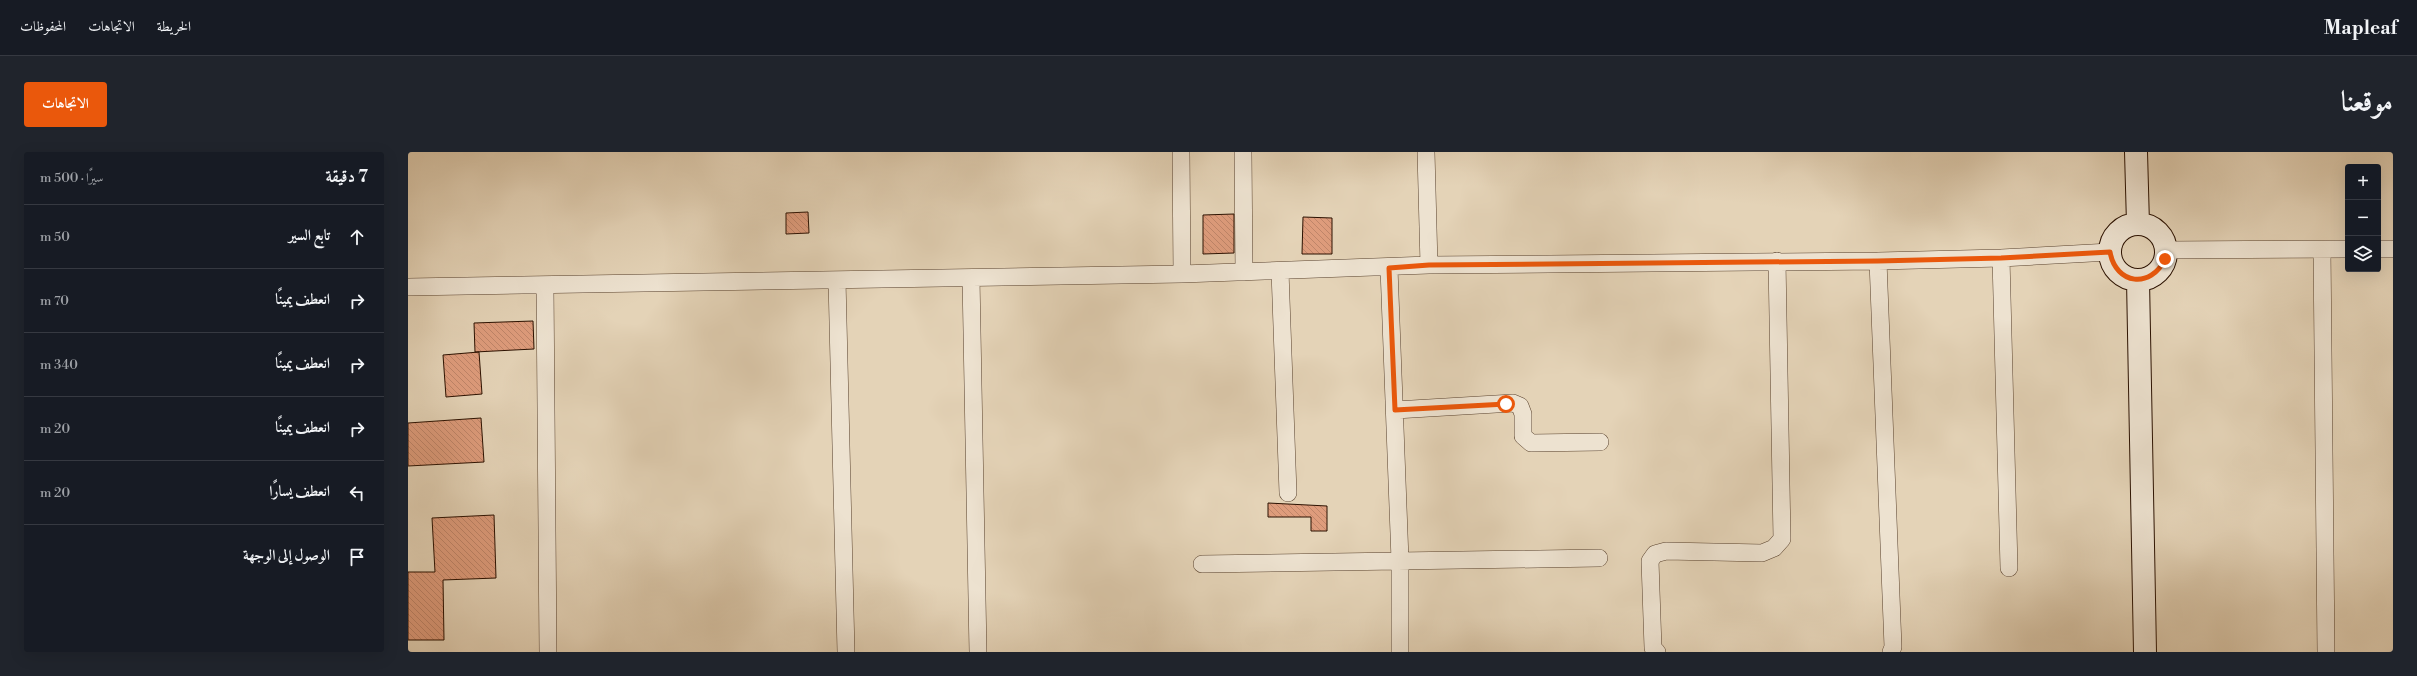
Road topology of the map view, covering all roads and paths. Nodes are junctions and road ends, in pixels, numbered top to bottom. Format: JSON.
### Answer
{"nodes":[{"id":1,"x":1181,"y":152,"type":"edge"},
{"id":2,"x":1243,"y":152,"type":"edge"},
{"id":3,"x":1426,"y":152,"type":"edge"},
{"id":4,"x":2136,"y":152,"type":"edge"},
{"id":5,"x":2138,"y":224,"type":"junction"},
{"id":6,"x":2345,"y":249,"type":"edge"},
{"id":7,"x":2381,"y":249,"type":"edge"},
{"id":8,"x":2393,"y":249,"type":"edge"},
{"id":9,"x":2166,"y":250,"type":"junction"},
{"id":10,"x":2322,"y":250,"type":"junction"},
{"id":11,"x":2110,"y":252,"type":"junction"},
{"id":12,"x":2001,"y":258,"type":"junction"},
{"id":13,"x":1777,"y":261,"type":"junction"},
{"id":14,"x":1878,"y":261,"type":"junction"},
{"id":15,"x":1429,"y":265,"type":"junction"},
{"id":16,"x":1389,"y":268,"type":"junction"},
{"id":17,"x":1280,"y":271,"type":"junction"},
{"id":18,"x":1244,"y":272,"type":"junction"},
{"id":19,"x":1182,"y":274,"type":"junction"},
{"id":20,"x":971,"y":278,"type":"junction"},
{"id":21,"x":837,"y":280,"type":"junction"},
{"id":22,"x":2138,"y":280,"type":"junction"},
{"id":23,"x":545,"y":286,"type":"junction"},
{"id":24,"x":408,"y":287,"type":"edge"},
{"id":25,"x":1395,"y":410,"type":"junction"},
{"id":26,"x":1600,"y":442,"type":"dead end"},
{"id":27,"x":1288,"y":494,"type":"dead end"},
{"id":28,"x":1599,"y":558,"type":"dead end"},
{"id":29,"x":1400,"y":560,"type":"junction"},
{"id":30,"x":1202,"y":564,"type":"dead end"},
{"id":31,"x":2009,"y":568,"type":"dead end"},
{"id":32,"x":548,"y":652,"type":"edge"},
{"id":33,"x":846,"y":652,"type":"edge"},
{"id":34,"x":978,"y":652,"type":"edge"},
{"id":35,"x":1400,"y":652,"type":"edge"},
{"id":36,"x":1657,"y":652,"type":"edge"},
{"id":37,"x":1891,"y":652,"type":"edge"},
{"id":38,"x":2145,"y":652,"type":"edge"},
{"id":39,"x":2326,"y":652,"type":"edge"}],
"edges":[{"from":1,"to":19,"type":"street"},
{"from":2,"to":18,"type":"street"},
{"from":3,"to":15,"type":"street"},
{"from":4,"to":5,"type":"street"},
{"from":5,"to":9,"type":"street"},
{"from":5,"to":11,"type":"street"},
{"from":6,"to":10,"type":"street"},
{"from":7,"to":8,"type":"street"},
{"from":9,"to":10,"type":"street"},
{"from":9,"to":22,"type":"street"},
{"from":10,"to":39,"type":"street"},
{"from":11,"to":12,"type":"street"},
{"from":11,"to":22,"type":"street"},
{"from":12,"to":14,"type":"street"},
{"from":12,"to":31,"type":"street"},
{"from":13,"to":14,"type":"street"},
{"from":13,"to":15,"type":"street"},
{"from":13,"to":36,"type":"street"},
{"from":14,"to":37,"type":"street"},
{"from":15,"to":16,"type":"street"},
{"from":16,"to":17,"type":"street"},
{"from":16,"to":25,"type":"street"},
{"from":17,"to":18,"type":"street"},
{"from":17,"to":27,"type":"street"},
{"from":18,"to":19,"type":"street"},
{"from":19,"to":20,"type":"street"},
{"from":20,"to":21,"type":"street"},
{"from":20,"to":34,"type":"street"},
{"from":21,"to":23,"type":"street"},
{"from":21,"to":33,"type":"street"},
{"from":22,"to":38,"type":"street"},
{"from":23,"to":24,"type":"street"},
{"from":23,"to":32,"type":"street"},
{"from":25,"to":26,"type":"street"},
{"from":25,"to":29,"type":"street"},
{"from":28,"to":29,"type":"street"},
{"from":29,"to":30,"type":"street"},
{"from":29,"to":35,"type":"street"}]}
